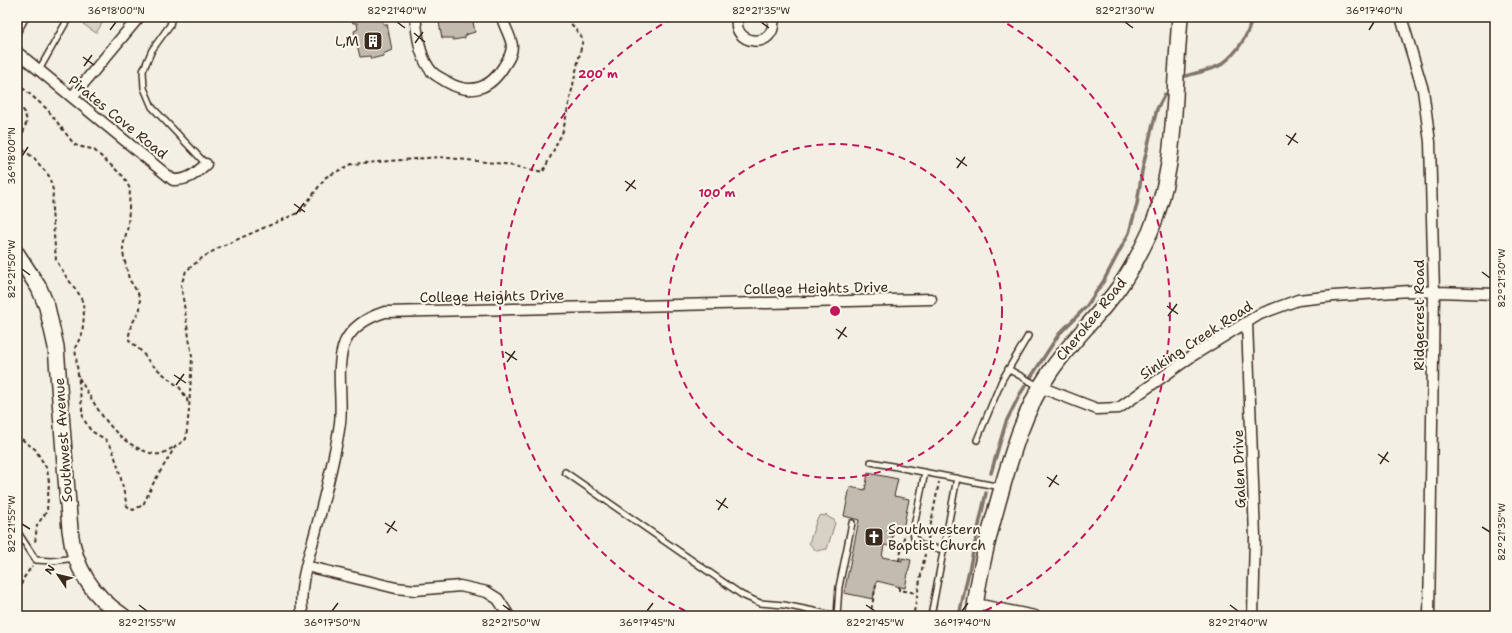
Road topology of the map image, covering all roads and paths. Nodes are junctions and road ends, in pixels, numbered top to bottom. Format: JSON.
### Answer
{"nodes":[{"id":1,"x":26,"y":17,"type":"edge"},
{"id":2,"x":69,"y":17,"type":"edge"},
{"id":3,"x":139,"y":17,"type":"edge"},
{"id":4,"x":172,"y":17,"type":"edge"},
{"id":5,"x":415,"y":17,"type":"edge"},
{"id":6,"x":502,"y":17,"type":"edge"},
{"id":7,"x":566,"y":17,"type":"edge"},
{"id":8,"x":738,"y":17,"type":"edge"},
{"id":9,"x":773,"y":17,"type":"edge"},
{"id":10,"x":1180,"y":17,"type":"edge"},
{"id":11,"x":1401,"y":17,"type":"edge"},
{"id":12,"x":17,"y":32,"type":"edge"},
{"id":13,"x":17,"y":52,"type":"edge"},
{"id":14,"x":39,"y":70,"type":"junction"},
{"id":15,"x":17,"y":83,"type":"edge"},
{"id":16,"x":72,"y":97,"type":"junction"},
{"id":17,"x":17,"y":105,"type":"edge"},
{"id":18,"x":206,"y":164,"type":"joint"},
{"id":19,"x":17,"y":254,"type":"edge"},
{"id":20,"x":1434,"y":293,"type":"junction"},
{"id":21,"x":1495,"y":294,"type":"edge"},
{"id":22,"x":931,"y":299,"type":"dead end"},
{"id":23,"x":1247,"y":322,"type":"junction"},
{"id":24,"x":1028,"y":336,"type":"dead end"},
{"id":25,"x":1008,"y":369,"type":"junction"},
{"id":26,"x":78,"y":376,"type":"junction"},
{"id":27,"x":1040,"y":387,"type":"junction"},
{"id":28,"x":189,"y":410,"type":"junction"},
{"id":29,"x":17,"y":434,"type":"edge"},
{"id":30,"x":977,"y":440,"type":"dead end"},
{"id":31,"x":175,"y":447,"type":"junction"},
{"id":32,"x":871,"y":462,"type":"dead end"},
{"id":33,"x":565,"y":472,"type":"dead end"},
{"id":34,"x":925,"y":472,"type":"junction"},
{"id":35,"x":941,"y":475,"type":"junction"},
{"id":36,"x":958,"y":478,"type":"junction"},
{"id":37,"x":1002,"y":487,"type":"junction"},
{"id":38,"x":852,"y":523,"type":"dead end"},
{"id":39,"x":906,"y":528,"type":"dead end"},
{"id":40,"x":17,"y":531,"type":"edge"},
{"id":41,"x":892,"y":540,"type":"dead end"},
{"id":42,"x":903,"y":542,"type":"junction"},
{"id":43,"x":911,"y":547,"type":"dead end"},
{"id":44,"x":926,"y":547,"type":"junction"},
{"id":45,"x":944,"y":550,"type":"junction"},
{"id":46,"x":919,"y":552,"type":"dead end"},
{"id":47,"x":76,"y":558,"type":"junction"},
{"id":48,"x":36,"y":560,"type":"junction"},
{"id":49,"x":899,"y":561,"type":"dead end"},
{"id":50,"x":306,"y":566,"type":"junction"},
{"id":51,"x":876,"y":586,"type":"dead end"},
{"id":52,"x":900,"y":587,"type":"dead end"},
{"id":53,"x":917,"y":593,"type":"junction"},
{"id":54,"x":17,"y":598,"type":"edge"},
{"id":55,"x":975,"y":610,"type":"edge"},
{"id":56,"x":914,"y":612,"type":"dead end"},
{"id":57,"x":123,"y":616,"type":"edge"},
{"id":58,"x":303,"y":616,"type":"edge"},
{"id":59,"x":509,"y":616,"type":"edge"},
{"id":60,"x":837,"y":616,"type":"edge"},
{"id":61,"x":870,"y":616,"type":"edge"},
{"id":62,"x":931,"y":616,"type":"edge"},
{"id":63,"x":1034,"y":616,"type":"edge"},
{"id":64,"x":1253,"y":616,"type":"edge"},
{"id":65,"x":1429,"y":616,"type":"edge"}],
"edges":[{"from":1,"to":12,"type":"lane"},
{"from":2,"to":14,"type":"lane"},
{"from":3,"to":16,"type":"street"},
{"from":4,"to":18,"type":"lane"},
{"from":5,"to":6,"type":"street"},
{"from":7,"to":28,"type":"path"},
{"from":8,"to":9,"type":"street"},
{"from":10,"to":27,"type":"main road","name":"Cherokee Road"},
{"from":11,"to":20,"type":"street","name":"Ridgecrest Road"},
{"from":13,"to":14,"type":"street","name":"Pirates Cove Road"},
{"from":14,"to":16,"type":"street","name":"Pirates Cove Road"},
{"from":15,"to":28,"type":"path"},
{"from":16,"to":18,"type":"street","name":"Pirates Cove Road"},
{"from":17,"to":26,"type":"path"},
{"from":19,"to":47,"type":"main road","name":"Southwest Avenue"},
{"from":20,"to":21,"type":"street","name":"Sinking Creek Road"},
{"from":20,"to":23,"type":"street","name":"Sinking Creek Road"},
{"from":20,"to":65,"type":"street","name":"Ridgecrest Road"},
{"from":22,"to":50,"type":"street","name":"College Heights Drive"},
{"from":23,"to":27,"type":"street","name":"Sinking Creek Road"},
{"from":23,"to":64,"type":"street","name":"Galen Drive"},
{"from":24,"to":25,"type":"lane"},
{"from":25,"to":27,"type":"lane"},
{"from":25,"to":30,"type":"lane"},
{"from":26,"to":31,"type":"path"},
{"from":26,"to":31,"type":"path"},
{"from":27,"to":37,"type":"main road","name":"Cherokee Road"},
{"from":28,"to":31,"type":"path"},
{"from":29,"to":48,"type":"path"},
{"from":32,"to":34,"type":"lane"},
{"from":33,"to":60,"type":"lane"},
{"from":34,"to":35,"type":"lane"},
{"from":34,"to":44,"type":"lane"},
{"from":35,"to":36,"type":"lane"},
{"from":35,"to":44,"type":"path"},
{"from":36,"to":37,"type":"lane"},
{"from":36,"to":45,"type":"lane"},
{"from":37,"to":55,"type":"main road","name":"Cherokee Road"},
{"from":38,"to":60,"type":"lane"},
{"from":39,"to":42,"type":"path"},
{"from":40,"to":48,"type":"lane"},
{"from":41,"to":42,"type":"path"},
{"from":42,"to":43,"type":"path"},
{"from":42,"to":49,"type":"path"},
{"from":44,"to":45,"type":"lane"},
{"from":45,"to":62,"type":"lane"},
{"from":46,"to":53,"type":"path"},
{"from":47,"to":48,"type":"lane"},
{"from":47,"to":57,"type":"main road","name":"Southwest Avenue"},
{"from":48,"to":54,"type":"path"},
{"from":50,"to":58,"type":"street","name":"College Heights Drive"},
{"from":50,"to":59,"type":"street"},
{"from":51,"to":61,"type":"path"},
{"from":52,"to":53,"type":"path"},
{"from":53,"to":56,"type":"path"},
{"from":55,"to":63,"type":"street"}]}
